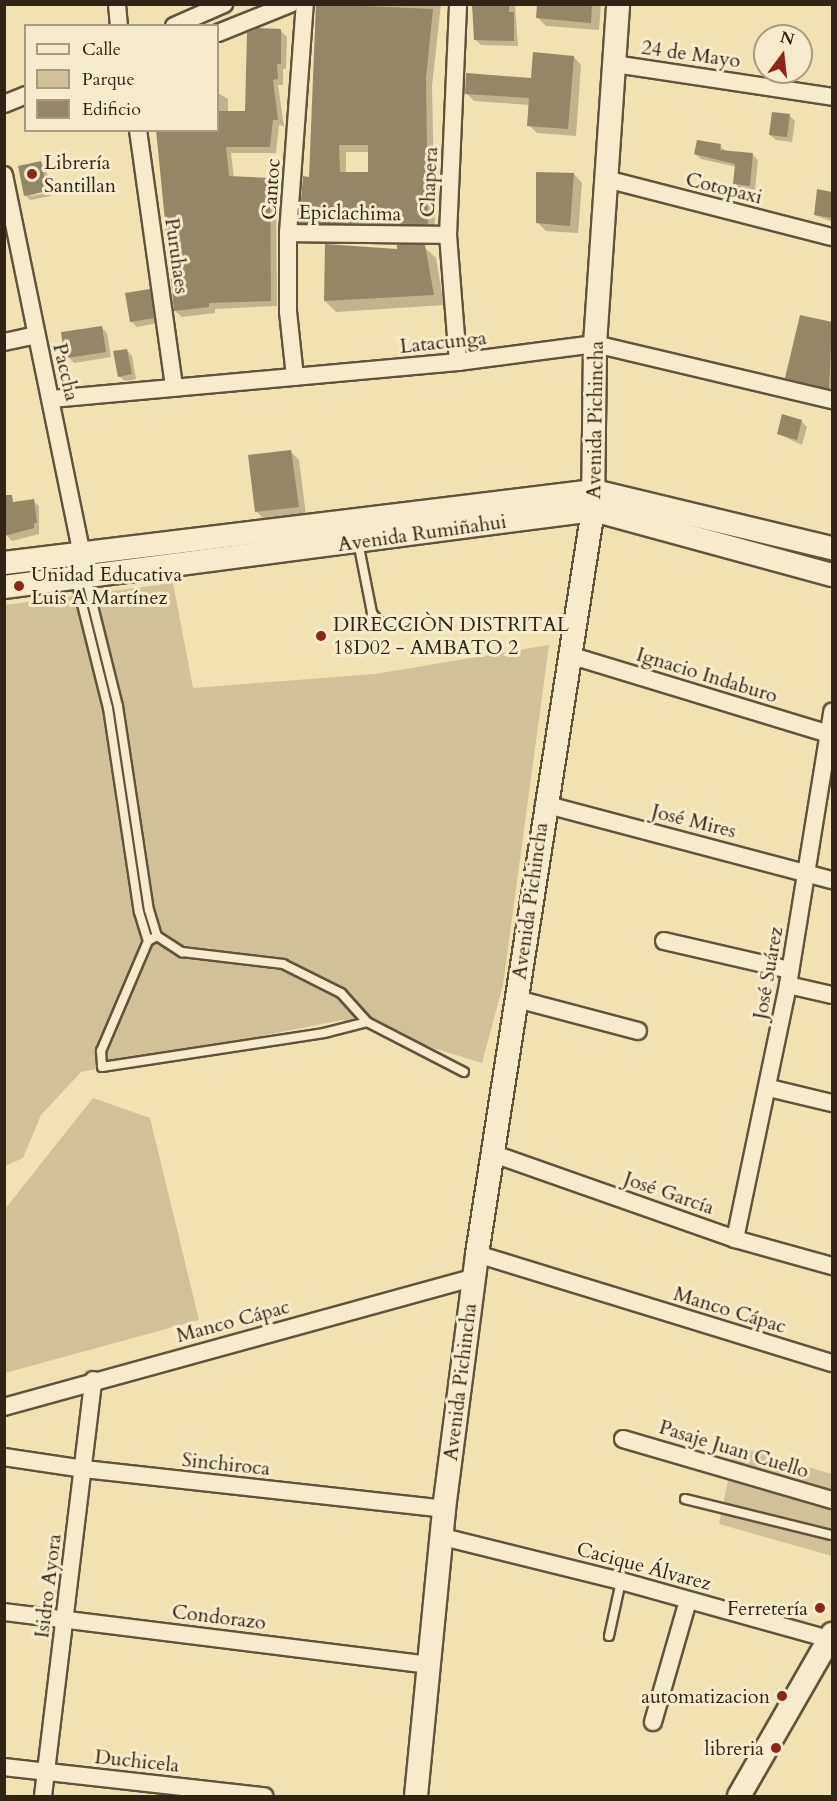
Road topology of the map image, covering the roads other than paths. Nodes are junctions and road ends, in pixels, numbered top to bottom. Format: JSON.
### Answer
{"nodes":[{"id":1,"x":117,"y":4,"type":"edge"},
{"id":2,"x":224,"y":4,"type":"edge"},
{"id":3,"x":290,"y":4,"type":"edge"},
{"id":4,"x":304,"y":4,"type":"edge"},
{"id":5,"x":458,"y":4,"type":"edge"},
{"id":6,"x":618,"y":4,"type":"edge"},
{"id":7,"x":119,"y":24,"type":"edge"},
{"id":8,"x":179,"y":24,"type":"edge"},
{"id":9,"x":219,"y":33,"type":"edge"},
{"id":10,"x":615,"y":64,"type":"junction"},
{"id":11,"x":24,"y":96,"type":"edge"},
{"id":12,"x":832,"y":97,"type":"edge"},
{"id":13,"x":4,"y":104,"type":"edge"},
{"id":14,"x":138,"y":132,"type":"edge"},
{"id":15,"x":4,"y":175,"type":"edge"},
{"id":16,"x":606,"y":179,"type":"junction"},
{"id":17,"x":288,"y":233,"type":"junction"},
{"id":18,"x":448,"y":235,"type":"junction"},
{"id":19,"x":832,"y":237,"type":"edge"},
{"id":20,"x":36,"y":335,"type":"junction"},
{"id":21,"x":4,"y":342,"type":"edge"},
{"id":22,"x":595,"y":344,"type":"junction"},
{"id":23,"x":458,"y":362,"type":"junction"},
{"id":24,"x":295,"y":376,"type":"junction"},
{"id":25,"x":174,"y":387,"type":"junction"},
{"id":26,"x":51,"y":399,"type":"junction"},
{"id":27,"x":832,"y":400,"type":"edge"},
{"id":28,"x":593,"y":500,"type":"junction"},
{"id":29,"x":358,"y":542,"type":"junction"},
{"id":30,"x":832,"y":548,"type":"edge"},
{"id":31,"x":82,"y":552,"type":"junction"},
{"id":32,"x":4,"y":563,"type":"edge"},
{"id":33,"x":832,"y":575,"type":"edge"},
{"id":34,"x":81,"y":579,"type":"junction"},
{"id":35,"x":4,"y":587,"type":"edge"},
{"id":36,"x":405,"y":622,"type":"dead end"},
{"id":37,"x":569,"y":655,"type":"junction"},
{"id":38,"x":832,"y":712,"type":"edge"},
{"id":39,"x":830,"y":735,"type":"edge"},
{"id":40,"x":544,"y":804,"type":"junction"},
{"id":41,"x":805,"y":871,"type":"junction"},
{"id":42,"x":832,"y":880,"type":"edge"},
{"id":43,"x":157,"y":936,"type":"junction"},
{"id":44,"x":664,"y":940,"type":"dead end"},
{"id":45,"x":148,"y":941,"type":"junction"},
{"id":46,"x":789,"y":978,"type":"junction"},
{"id":47,"x":832,"y":995,"type":"edge"},
{"id":48,"x":517,"y":999,"type":"junction"},
{"id":49,"x":367,"y":1022,"type":"junction"},
{"id":50,"x":638,"y":1031,"type":"dead end"},
{"id":51,"x":464,"y":1072,"type":"dead end"},
{"id":52,"x":769,"y":1088,"type":"junction"},
{"id":53,"x":832,"y":1103,"type":"edge"},
{"id":54,"x":494,"y":1154,"type":"junction"},
{"id":55,"x":735,"y":1239,"type":"junction"},
{"id":56,"x":477,"y":1254,"type":"junction"},
{"id":57,"x":832,"y":1266,"type":"edge"},
{"id":58,"x":473,"y":1278,"type":"junction"},
{"id":59,"x":832,"y":1364,"type":"edge"},
{"id":60,"x":93,"y":1380,"type":"junction"},
{"id":61,"x":4,"y":1407,"type":"edge"},
{"id":62,"x":623,"y":1439,"type":"dead end"},
{"id":63,"x":4,"y":1457,"type":"edge"},
{"id":64,"x":84,"y":1470,"type":"junction"},
{"id":65,"x":684,"y":1499,"type":"dead end"},
{"id":66,"x":832,"y":1500,"type":"edge"},
{"id":67,"x":444,"y":1509,"type":"junction"},
{"id":68,"x":832,"y":1535,"type":"edge"},
{"id":69,"x":443,"y":1537,"type":"junction"},
{"id":70,"x":621,"y":1581,"type":"junction"},
{"id":71,"x":688,"y":1601,"type":"junction"},
{"id":72,"x":4,"y":1612,"type":"edge"},
{"id":73,"x":65,"y":1619,"type":"junction"},
{"id":74,"x":609,"y":1636,"type":"dead end"},
{"id":75,"x":832,"y":1638,"type":"edge"},
{"id":76,"x":428,"y":1665,"type":"junction"},
{"id":77,"x":653,"y":1722,"type":"dead end"},
{"id":78,"x":4,"y":1767,"type":"edge"},
{"id":79,"x":47,"y":1772,"type":"junction"},
{"id":80,"x":44,"y":1797,"type":"edge"},
{"id":81,"x":264,"y":1797,"type":"edge"},
{"id":82,"x":416,"y":1797,"type":"edge"},
{"id":83,"x":739,"y":1797,"type":"edge"}],
"edges":[{"from":1,"to":7,"type":"street"},
{"from":2,"to":8,"type":"street"},
{"from":3,"to":9,"type":"street"},
{"from":4,"to":17,"type":"street","name":"Cantoc"},
{"from":5,"to":18,"type":"street","name":"Chapera"},
{"from":6,"to":10,"type":"main road","name":"Avenida Pichincha"},
{"from":10,"to":12,"type":"street","name":"24 de Mayo"},
{"from":10,"to":16,"type":"main road","name":"Avenida Pichincha"},
{"from":11,"to":13,"type":"street"},
{"from":14,"to":25,"type":"street","name":"Puruhaes"},
{"from":15,"to":20,"type":"street","name":"Paccha"},
{"from":16,"to":19,"type":"street","name":"Cotopaxi"},
{"from":16,"to":22,"type":"main road","name":"Avenida Pichincha"},
{"from":17,"to":18,"type":"street","name":"Epiclachima"},
{"from":17,"to":24,"type":"street","name":"Cantoc"},
{"from":18,"to":23,"type":"street","name":"Chapera"},
{"from":20,"to":21,"type":"street"},
{"from":20,"to":26,"type":"street","name":"Paccha"},
{"from":22,"to":23,"type":"street","name":"Latacunga"},
{"from":22,"to":27,"type":"street","name":"Latacunga"},
{"from":22,"to":28,"type":"main road","name":"Avenida Pichincha"},
{"from":23,"to":24,"type":"street","name":"Latacunga"},
{"from":24,"to":25,"type":"street","name":"Latacunga"},
{"from":25,"to":26,"type":"street","name":"Latacunga"},
{"from":26,"to":31,"type":"street","name":"Paccha"},
{"from":28,"to":29,"type":"main road","name":"Avenida Rumiñahui"},
{"from":28,"to":30,"type":"main road","name":"Avenida Rumiñahui"},
{"from":28,"to":31,"type":"main road","name":"Avenida Rumiñahui"},
{"from":28,"to":33,"type":"main road","name":"Avenida Rumiñahui"},
{"from":28,"to":37,"type":"main road","name":"Avenida Pichincha"},
{"from":29,"to":34,"type":"main road","name":"Avenida Rumiñahui"},
{"from":29,"to":36,"type":"lane"},
{"from":31,"to":32,"type":"main road","name":"Avenida Rumiñahui"},
{"from":31,"to":34,"type":"street","name":"Paccha"},
{"from":34,"to":35,"type":"main road","name":"Avenida Rumiñahui"},
{"from":34,"to":43,"type":"lane"},
{"from":34,"to":45,"type":"lane"},
{"from":37,"to":39,"type":"street","name":"Ignacio Indaburo"},
{"from":37,"to":40,"type":"main road","name":"Avenida Pichincha"},
{"from":38,"to":39,"type":"street","name":"José Suárez"},
{"from":39,"to":41,"type":"street","name":"José Suárez"},
{"from":40,"to":41,"type":"street","name":"José Mires"},
{"from":40,"to":48,"type":"main road","name":"Avenida Pichincha"},
{"from":41,"to":42,"type":"street","name":"José Mires"},
{"from":41,"to":46,"type":"street","name":"José Suárez"},
{"from":43,"to":45,"type":"lane"},
{"from":43,"to":49,"type":"lane"},
{"from":44,"to":46,"type":"street"},
{"from":45,"to":49,"type":"lane"},
{"from":46,"to":47,"type":"street"},
{"from":46,"to":52,"type":"street","name":"José Suárez"},
{"from":48,"to":50,"type":"street"},
{"from":48,"to":54,"type":"main road","name":"Avenida Pichincha"},
{"from":49,"to":51,"type":"lane"},
{"from":52,"to":53,"type":"street"},
{"from":52,"to":55,"type":"street","name":"José Suárez"},
{"from":54,"to":55,"type":"street","name":"José García"},
{"from":54,"to":56,"type":"main road","name":"Avenida Pichincha"},
{"from":55,"to":57,"type":"street","name":"José García"},
{"from":56,"to":58,"type":"main road","name":"Avenida Pichincha"},
{"from":56,"to":59,"type":"street","name":"Manco Cápac"},
{"from":58,"to":60,"type":"street","name":"Manco Cápac"},
{"from":58,"to":67,"type":"main road","name":"Avenida Pichincha"},
{"from":60,"to":61,"type":"street","name":"Manco Cápac"},
{"from":60,"to":64,"type":"street","name":"Isidro Ayora"},
{"from":62,"to":66,"type":"street","name":"Pasaje Juan Cuello"},
{"from":63,"to":64,"type":"street","name":"Sinchiroca"},
{"from":64,"to":67,"type":"street","name":"Sinchiroca"},
{"from":64,"to":73,"type":"street","name":"Isidro Ayora"},
{"from":65,"to":68,"type":"lane"},
{"from":67,"to":69,"type":"main road","name":"Avenida Pichincha"},
{"from":69,"to":70,"type":"street","name":"Cacique Álvarez"},
{"from":69,"to":76,"type":"main road","name":"Avenida Pichincha"},
{"from":70,"to":71,"type":"street","name":"Cacique Álvarez"},
{"from":70,"to":74,"type":"lane"},
{"from":71,"to":75,"type":"street","name":"Cacique Álvarez"},
{"from":71,"to":77,"type":"street"},
{"from":72,"to":73,"type":"street","name":"Condorazo"},
{"from":73,"to":76,"type":"street","name":"Condorazo"},
{"from":73,"to":79,"type":"street","name":"Isidro Ayora"},
{"from":75,"to":83,"type":"main road"},
{"from":76,"to":82,"type":"main road","name":"Avenida Pichincha"},
{"from":78,"to":79,"type":"street","name":"Duchicela"},
{"from":79,"to":80,"type":"street","name":"Isidro Ayora"},
{"from":79,"to":81,"type":"street","name":"Duchicela"}]}
